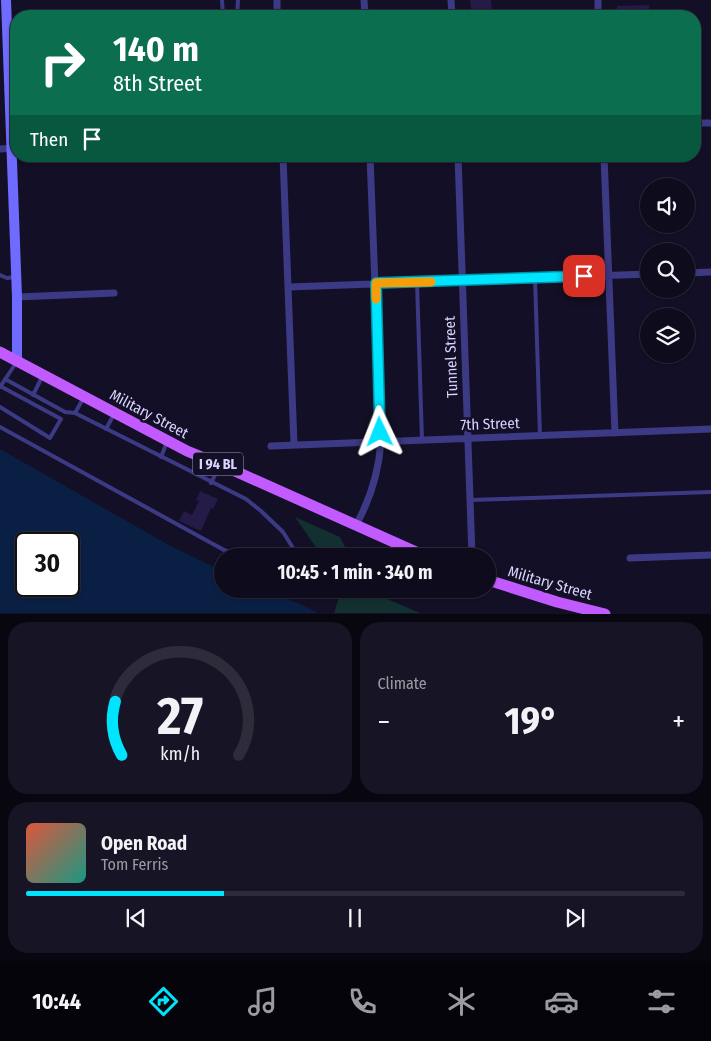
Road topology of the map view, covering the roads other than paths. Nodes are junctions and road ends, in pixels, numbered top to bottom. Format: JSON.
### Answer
{"nodes":[{"id":1,"x":6,"y":0,"type":"edge"},
{"id":2,"x":10,"y":74,"type":"edge"},
{"id":3,"x":14,"y":162,"type":"edge"},
{"id":4,"x":283,"y":162,"type":"edge"},
{"id":5,"x":370,"y":162,"type":"edge"},
{"id":6,"x":458,"y":162,"type":"edge"},
{"id":7,"x":604,"y":162,"type":"edge"},
{"id":8,"x":711,"y":272,"type":"edge"},
{"id":9,"x":695,"y":273,"type":"edge"},
{"id":10,"x":640,"y":274,"type":"edge"},
{"id":11,"x":0,"y":275,"type":"edge"},
{"id":12,"x":610,"y":275,"type":"junction"},
{"id":13,"x":16,"y":277,"type":"junction"},
{"id":14,"x":535,"y":278,"type":"junction"},
{"id":15,"x":462,"y":281,"type":"junction"},
{"id":16,"x":417,"y":282,"type":"junction"},
{"id":17,"x":376,"y":283,"type":"junction"},
{"id":18,"x":289,"y":287,"type":"junction"},
{"id":19,"x":114,"y":293,"type":"dead end"},
{"id":20,"x":17,"y":297,"type":"junction"},
{"id":21,"x":0,"y":352,"type":"edge"},
{"id":22,"x":18,"y":361,"type":"junction"},
{"id":23,"x":44,"y":375,"type":"junction"},
{"id":24,"x":5,"y":379,"type":"junction"},
{"id":25,"x":33,"y":395,"type":"junction"},
{"id":26,"x":84,"y":397,"type":"junction"},
{"id":27,"x":0,"y":407,"type":"edge"},
{"id":28,"x":74,"y":413,"type":"junction"},
{"id":29,"x":114,"y":414,"type":"junction"},
{"id":30,"x":0,"y":427,"type":"edge"},
{"id":31,"x":106,"y":429,"type":"junction"},
{"id":32,"x":711,"y":429,"type":"edge"},
{"id":33,"x":616,"y":433,"type":"junction"},
{"id":34,"x":540,"y":436,"type":"junction"},
{"id":35,"x":468,"y":438,"type":"junction"},
{"id":36,"x":422,"y":440,"type":"junction"},
{"id":37,"x":381,"y":441,"type":"junction"},
{"id":38,"x":167,"y":442,"type":"junction"},
{"id":39,"x":294,"y":444,"type":"junction"},
{"id":40,"x":271,"y":446,"type":"dead end"},
{"id":41,"x":160,"y":457,"type":"junction"},
{"id":42,"x":220,"y":464,"type":"junction"},
{"id":43,"x":212,"y":483,"type":"junction"},
{"id":44,"x":711,"y":492,"type":"edge"},
{"id":45,"x":470,"y":500,"type":"junction"},
{"id":46,"x":356,"y":525,"type":"junction"},
{"id":47,"x":222,"y":548,"type":"edge"},
{"id":48,"x":293,"y":548,"type":"edge"},
{"id":49,"x":407,"y":548,"type":"edge"},
{"id":50,"x":472,"y":548,"type":"edge"},
{"id":51,"x":711,"y":555,"type":"edge"},
{"id":52,"x":630,"y":558,"type":"dead end"},
{"id":53,"x":496,"y":583,"type":"edge"},
{"id":54,"x":600,"y":613,"type":"edge"}],
"edges":[{"from":1,"to":2,"type":"street"},
{"from":3,"to":13,"type":"street"},
{"from":4,"to":18,"type":"street"},
{"from":5,"to":17,"type":"street"},
{"from":6,"to":15,"type":"street","name":"Tunnel Street"},
{"from":7,"to":12,"type":"street"},
{"from":8,"to":9,"type":"street"},
{"from":10,"to":12,"type":"street"},
{"from":11,"to":13,"type":"lane"},
{"from":12,"to":14,"type":"street"},
{"from":12,"to":33,"type":"street"},
{"from":13,"to":20,"type":"street"},
{"from":14,"to":15,"type":"street"},
{"from":14,"to":34,"type":"lane"},
{"from":15,"to":16,"type":"street"},
{"from":15,"to":35,"type":"street","name":"Tunnel Street"},
{"from":16,"to":17,"type":"street"},
{"from":16,"to":36,"type":"lane"},
{"from":17,"to":18,"type":"street"},
{"from":17,"to":37,"type":"street"},
{"from":18,"to":39,"type":"street"},
{"from":19,"to":20,"type":"street"},
{"from":20,"to":22,"type":"street"},
{"from":21,"to":22,"type":"main road","name":"Military Street","number":"I 94 BL"},
{"from":22,"to":23,"type":"main road","name":"Military Street","number":"I 94 BL"},
{"from":22,"to":24,"type":"lane"},
{"from":23,"to":25,"type":"lane"},
{"from":23,"to":26,"type":"main road","name":"Military Street","number":"I 94 BL"},
{"from":24,"to":25,"type":"lane"},
{"from":24,"to":27,"type":"lane"},
{"from":25,"to":28,"type":"lane"},
{"from":26,"to":28,"type":"lane"},
{"from":26,"to":29,"type":"main road","name":"Military Street","number":"I 94 BL"},
{"from":28,"to":31,"type":"lane"},
{"from":29,"to":31,"type":"lane"},
{"from":29,"to":38,"type":"main road","name":"Military Street","number":"I 94 BL"},
{"from":30,"to":47,"type":"lane"},
{"from":31,"to":41,"type":"lane"},
{"from":32,"to":33,"type":"street","name":"7th Street"},
{"from":33,"to":34,"type":"street","name":"7th Street"},
{"from":34,"to":35,"type":"street","name":"7th Street"},
{"from":35,"to":36,"type":"street","name":"7th Street"},
{"from":35,"to":45,"type":"street","name":"Tunnel Street"},
{"from":36,"to":37,"type":"street","name":"7th Street"},
{"from":37,"to":39,"type":"street","name":"7th Street"},
{"from":37,"to":46,"type":"street"},
{"from":38,"to":41,"type":"lane"},
{"from":38,"to":42,"type":"main road","name":"Military Street","number":"I 94 BL"},
{"from":39,"to":40,"type":"street","name":"7th Street"},
{"from":41,"to":43,"type":"lane"},
{"from":42,"to":43,"type":"lane"},
{"from":42,"to":46,"type":"main road","name":"Military Street","number":"I 94 BL"},
{"from":43,"to":48,"type":"lane"},
{"from":44,"to":45,"type":"lane"},
{"from":45,"to":50,"type":"street","name":"Tunnel Street"},
{"from":46,"to":49,"type":"main road","name":"Military Street","number":"I 94 BL"},
{"from":51,"to":52,"type":"street"},
{"from":53,"to":54,"type":"main road","name":"Military Street"}]}
